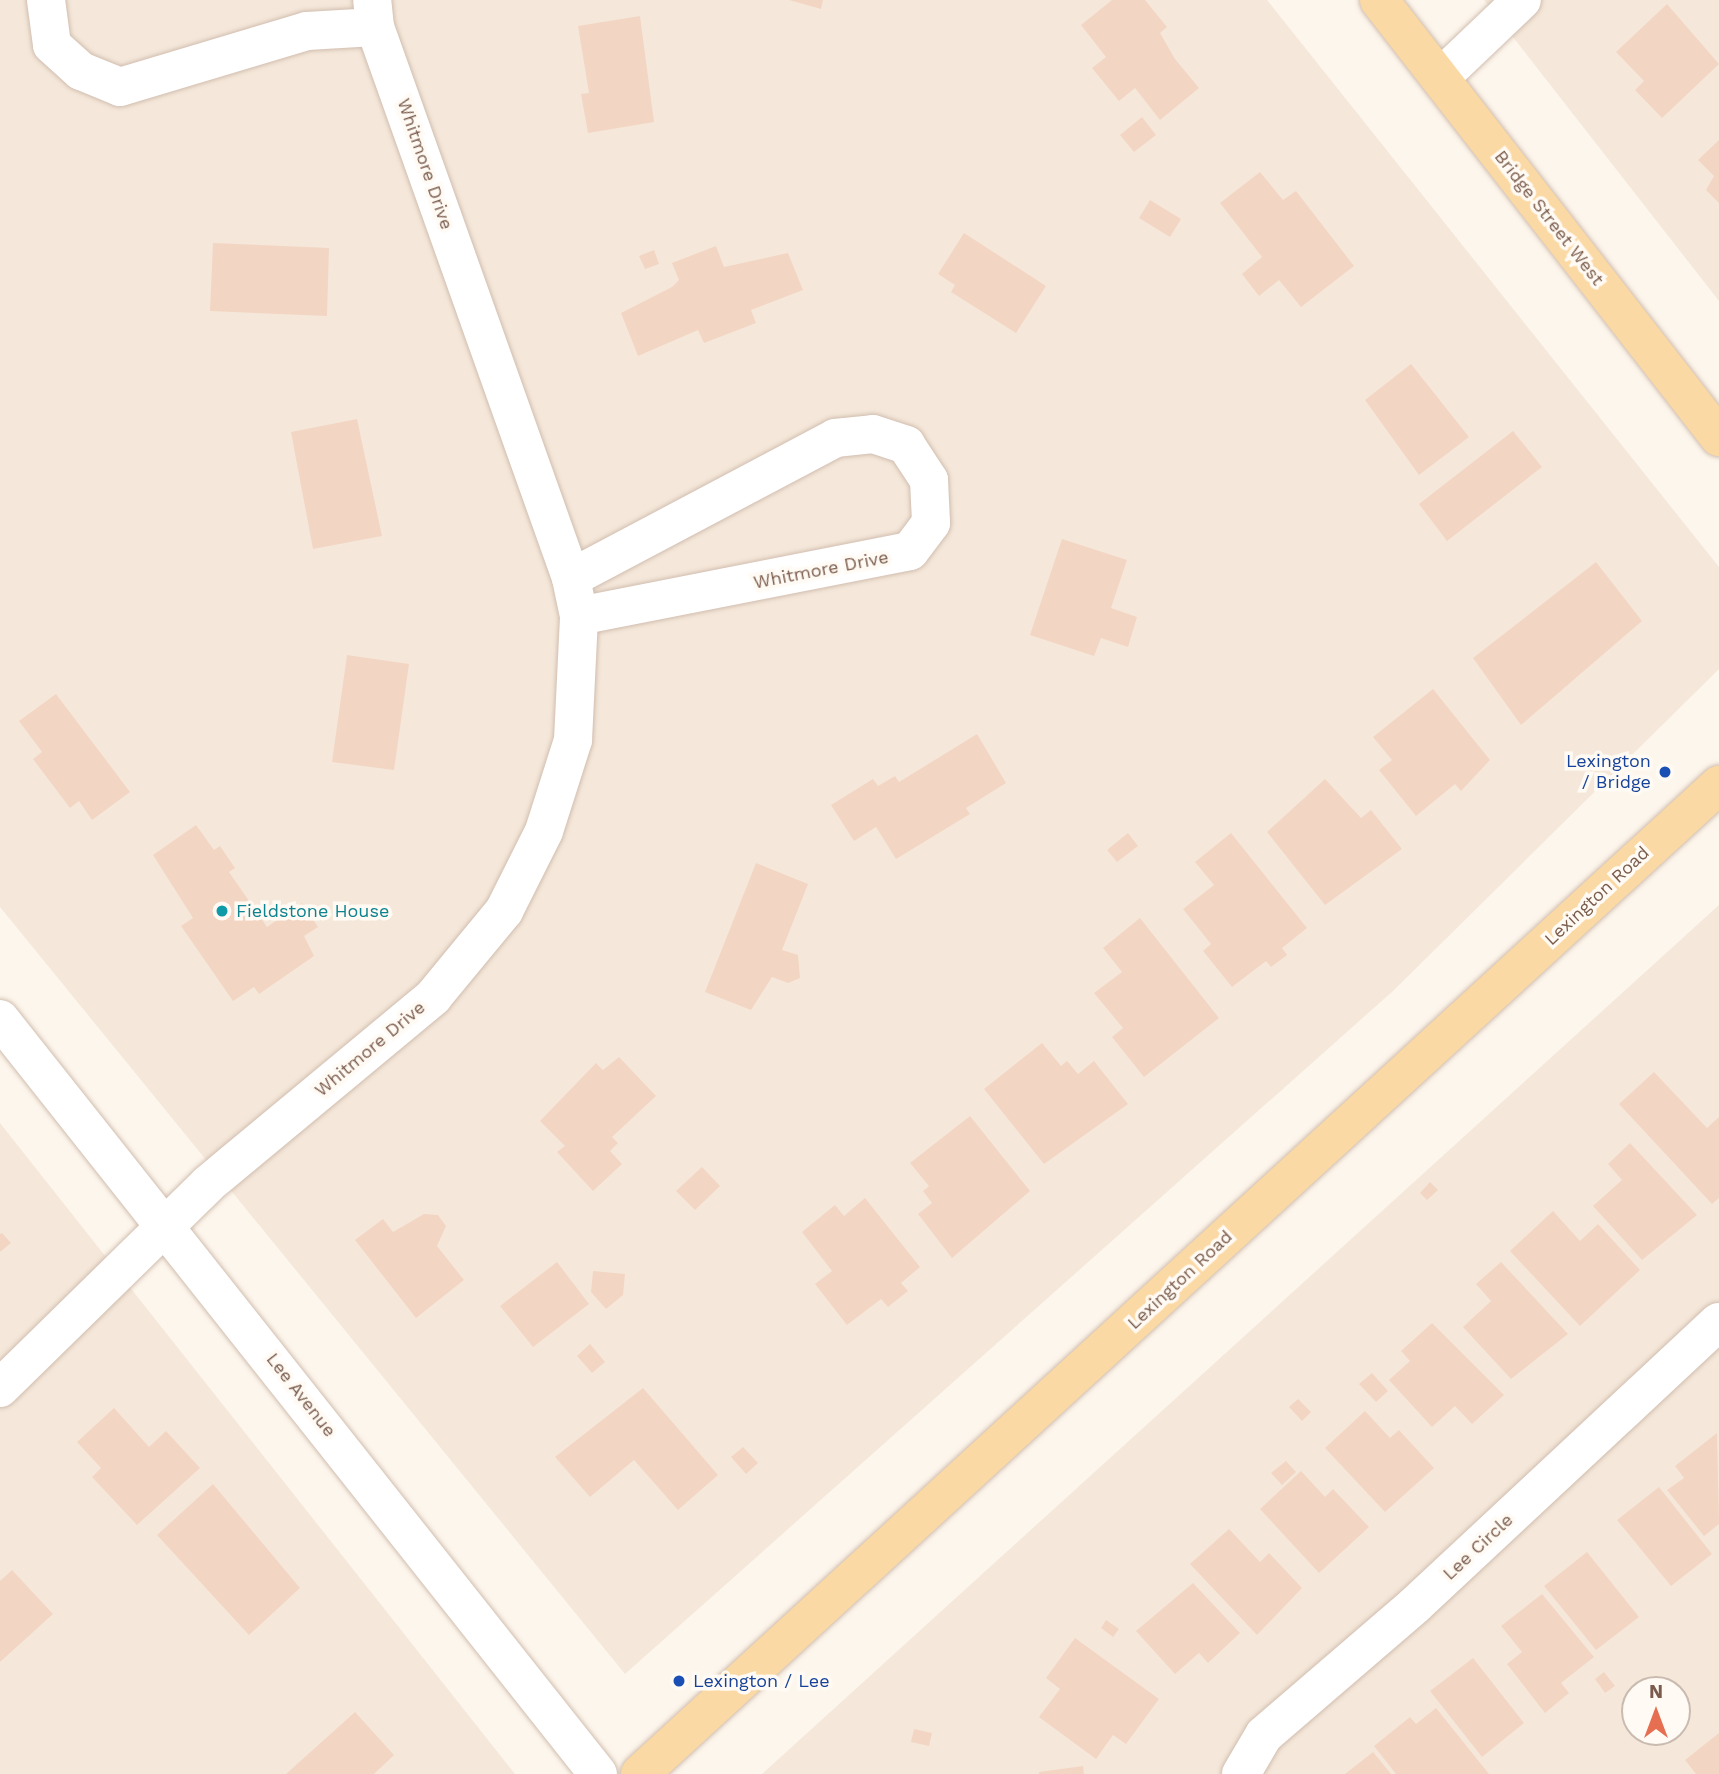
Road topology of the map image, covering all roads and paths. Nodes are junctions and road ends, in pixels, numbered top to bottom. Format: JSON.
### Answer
{"nodes":[{"id":1,"x":46,"y":0,"type":"edge"},
{"id":2,"x":1379,"y":0,"type":"edge"},
{"id":3,"x":1522,"y":0,"type":"edge"},
{"id":4,"x":374,"y":13,"type":"edge"},
{"id":5,"x":1440,"y":78,"type":"junction"},
{"id":6,"x":1719,"y":437,"type":"edge"},
{"id":7,"x":571,"y":579,"type":"junction"},
{"id":8,"x":579,"y":616,"type":"junction"},
{"id":9,"x":1719,"y":785,"type":"edge"},
{"id":10,"x":0,"y":1019,"type":"edge"},
{"id":11,"x":168,"y":1225,"type":"junction"},
{"id":12,"x":1719,"y":1322,"type":"edge"},
{"id":13,"x":0,"y":1388,"type":"edge"},
{"id":14,"x":598,"y":1774,"type":"edge"},
{"id":15,"x":640,"y":1774,"type":"edge"},
{"id":16,"x":1241,"y":1774,"type":"edge"}],
"edges":[{"from":1,"to":4,"type":"street","name":"Whitmore Drive"},
{"from":2,"to":5,"type":"main road","name":"Bridge Street West"},
{"from":3,"to":5,"type":"street"},
{"from":4,"to":7,"type":"street","name":"Whitmore Drive"},
{"from":5,"to":6,"type":"main road","name":"Bridge Street West"},
{"from":7,"to":8,"type":"street","name":"Whitmore Drive"},
{"from":7,"to":8,"type":"street","name":"Whitmore Drive"},
{"from":8,"to":11,"type":"street","name":"Whitmore Drive"},
{"from":9,"to":15,"type":"main road","name":"Lexington Road"},
{"from":10,"to":11,"type":"street","name":"Lee Avenue"},
{"from":11,"to":13,"type":"street","name":"Whitmore Drive"},
{"from":11,"to":14,"type":"street","name":"Lee Avenue"},
{"from":12,"to":16,"type":"street","name":"Lee Circle"}]}
